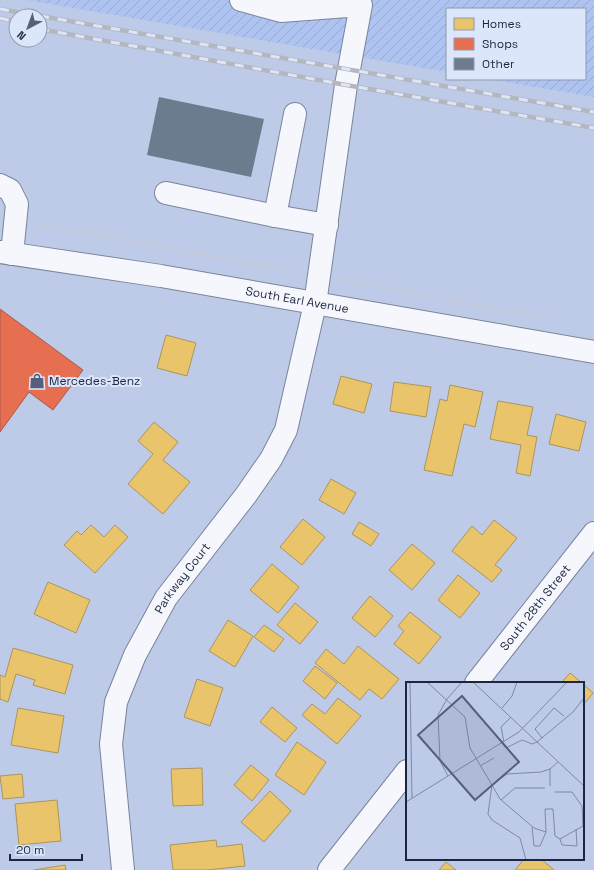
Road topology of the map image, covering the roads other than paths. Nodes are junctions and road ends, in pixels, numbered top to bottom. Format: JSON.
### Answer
{"nodes":[{"id":1,"x":241,"y":0,"type":"edge"},
{"id":2,"x":364,"y":2,"type":"edge"},
{"id":3,"x":295,"y":114,"type":"dead end"},
{"id":4,"x":0,"y":185,"type":"edge"},
{"id":5,"x":166,"y":193,"type":"dead end"},
{"id":6,"x":275,"y":216,"type":"junction"},
{"id":7,"x":327,"y":225,"type":"junction"},
{"id":8,"x":6,"y":253,"type":"edge"},
{"id":9,"x":315,"y":304,"type":"junction"},
{"id":10,"x":594,"y":352,"type":"edge"},
{"id":11,"x":594,"y":532,"type":"edge"},
{"id":12,"x":477,"y":682,"type":"edge"},
{"id":13,"x":406,"y":772,"type":"edge"},
{"id":14,"x":123,"y":870,"type":"edge"},
{"id":15,"x":329,"y":870,"type":"edge"}],
"edges":[{"from":1,"to":2,"type":"street"},
{"from":2,"to":7,"type":"street","name":"Parkway Court"},
{"from":3,"to":6,"type":"street"},
{"from":4,"to":8,"type":"street"},
{"from":5,"to":6,"type":"street"},
{"from":6,"to":7,"type":"street"},
{"from":7,"to":9,"type":"street","name":"Parkway Court"},
{"from":8,"to":9,"type":"street","name":"South Earl Avenue"},
{"from":9,"to":10,"type":"street","name":"South Earl Avenue"},
{"from":9,"to":14,"type":"street","name":"Parkway Court"},
{"from":11,"to":12,"type":"street","name":"South 28th Street"},
{"from":13,"to":15,"type":"street"}]}
